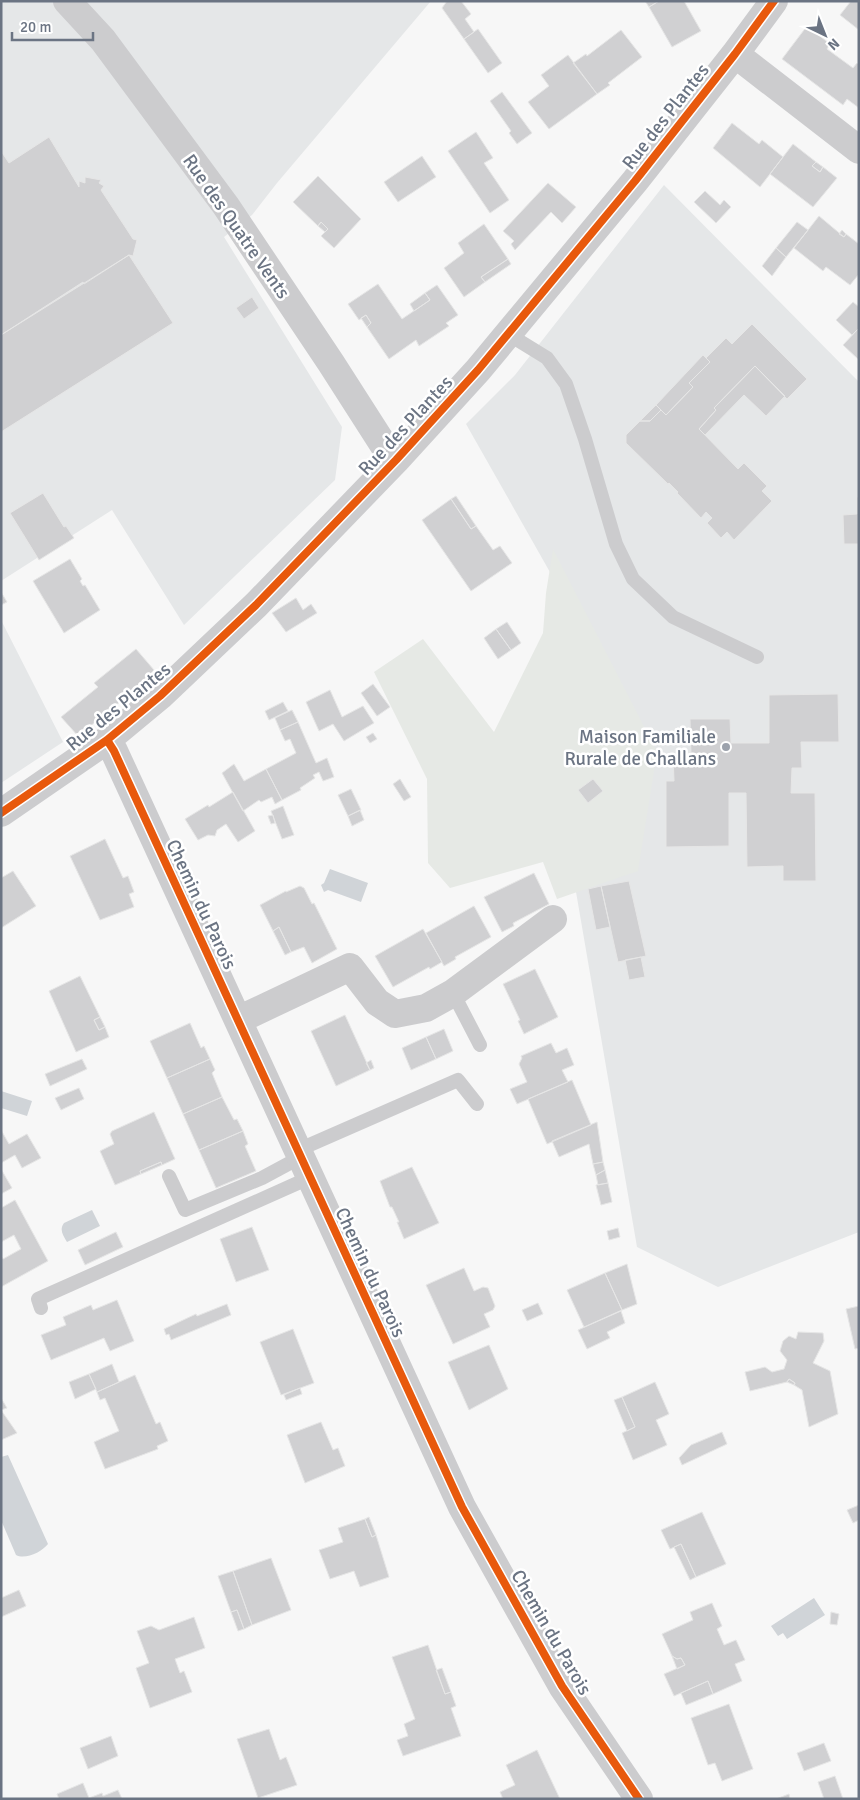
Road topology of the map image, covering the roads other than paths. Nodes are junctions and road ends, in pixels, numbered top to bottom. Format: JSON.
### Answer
{"nodes":[{"id":1,"x":67,"y":1,"type":"edge"},
{"id":2,"x":774,"y":1,"type":"edge"},
{"id":3,"x":735,"y":54,"type":"junction"},
{"id":4,"x":859,"y":150,"type":"edge"},
{"id":5,"x":508,"y":334,"type":"junction"},
{"id":6,"x":396,"y":460,"type":"junction"},
{"id":7,"x":757,"y":657,"type":"dead end"},
{"id":8,"x":107,"y":740,"type":"junction"},
{"id":9,"x":1,"y":813,"type":"edge"},
{"id":10,"x":553,"y":919,"type":"dead end"},
{"id":11,"x":453,"y":993,"type":"junction"},
{"id":12,"x":238,"y":1020,"type":"junction"},
{"id":13,"x":480,"y":1045,"type":"dead end"},
{"id":14,"x":478,"y":1104,"type":"dead end"},
{"id":15,"x":302,"y":1161,"type":"junction"},
{"id":16,"x":169,"y":1176,"type":"dead end"},
{"id":17,"x":41,"y":1308,"type":"dead end"},
{"id":18,"x":639,"y":1799,"type":"edge"}],
"edges":[{"from":1,"to":6,"type":"street","name":"Rue des Quatre Vents"},
{"from":2,"to":3,"type":"street","name":"Rue des Plantes"},
{"from":3,"to":4,"type":"street"},
{"from":3,"to":5,"type":"street","name":"Rue des Plantes"},
{"from":5,"to":6,"type":"street","name":"Rue des Plantes"},
{"from":5,"to":7,"type":"lane"},
{"from":6,"to":8,"type":"street","name":"Rue des Plantes"},
{"from":8,"to":9,"type":"street","name":"Rue des Plantes"},
{"from":8,"to":12,"type":"street","name":"Chemin du Parois"},
{"from":10,"to":11,"type":"street"},
{"from":11,"to":12,"type":"street"},
{"from":11,"to":13,"type":"lane"},
{"from":12,"to":15,"type":"street","name":"Chemin du Parois"},
{"from":14,"to":15,"type":"lane"},
{"from":15,"to":16,"type":"lane"},
{"from":15,"to":17,"type":"lane"},
{"from":15,"to":18,"type":"street","name":"Chemin du Parois"}]}
